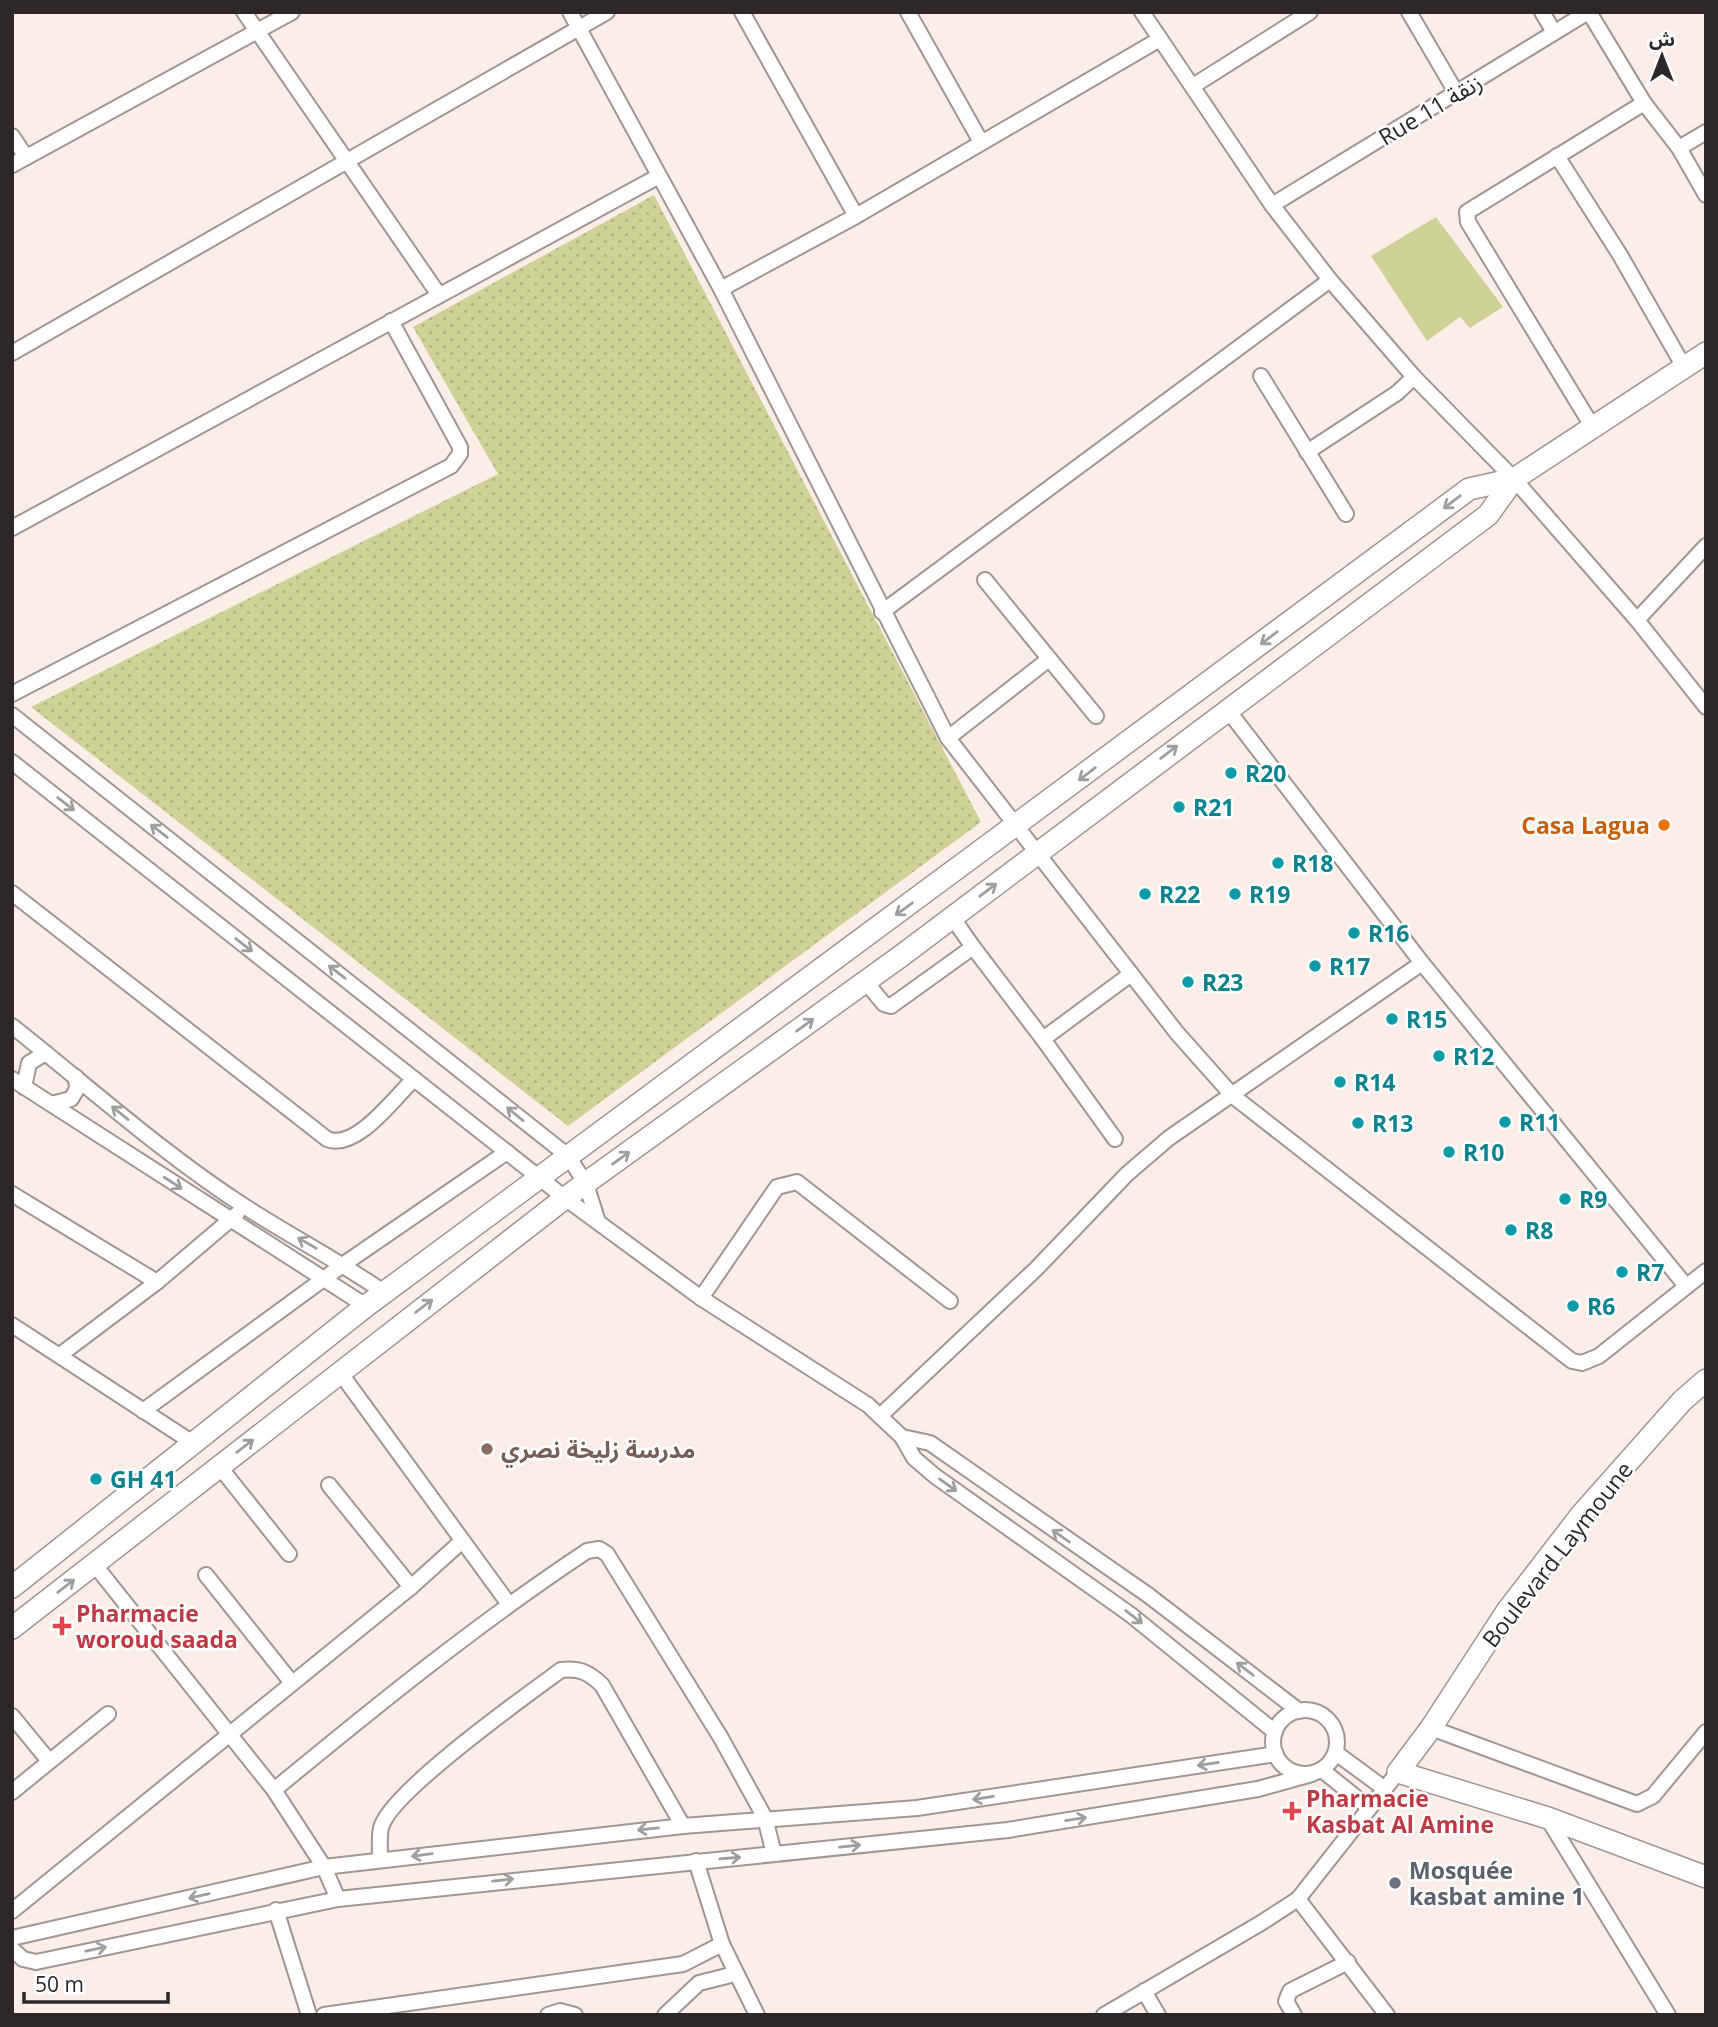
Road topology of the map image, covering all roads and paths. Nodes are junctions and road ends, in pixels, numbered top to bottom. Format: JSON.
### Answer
{"nodes":[{"id":1,"x":244,"y":12,"type":"edge"},
{"id":2,"x":292,"y":12,"type":"edge"},
{"id":3,"x":570,"y":12,"type":"edge"},
{"id":4,"x":607,"y":12,"type":"edge"},
{"id":5,"x":742,"y":12,"type":"edge"},
{"id":6,"x":908,"y":12,"type":"edge"},
{"id":7,"x":1142,"y":12,"type":"edge"},
{"id":8,"x":1310,"y":12,"type":"edge"},
{"id":9,"x":1409,"y":12,"type":"edge"},
{"id":10,"x":1542,"y":12,"type":"edge"},
{"id":11,"x":1588,"y":12,"type":"edge"},
{"id":12,"x":578,"y":27,"type":"junction"},
{"id":13,"x":258,"y":31,"type":"junction"},
{"id":14,"x":1554,"y":32,"type":"junction"},
{"id":15,"x":1160,"y":39,"type":"junction"},
{"id":16,"x":1193,"y":86,"type":"junction"},
{"id":17,"x":1457,"y":94,"type":"junction"},
{"id":18,"x":1644,"y":103,"type":"junction"},
{"id":19,"x":1706,"y":132,"type":"edge"},
{"id":20,"x":12,"y":136,"type":"edge"},
{"id":21,"x":981,"y":142,"type":"junction"},
{"id":22,"x":1679,"y":148,"type":"junction"},
{"id":23,"x":1557,"y":156,"type":"junction"},
{"id":24,"x":26,"y":157,"type":"junction"},
{"id":25,"x":347,"y":163,"type":"junction"},
{"id":26,"x":12,"y":165,"type":"edge"},
{"id":27,"x":659,"y":176,"type":"junction"},
{"id":28,"x":1706,"y":195,"type":"edge"},
{"id":29,"x":1272,"y":205,"type":"junction"},
{"id":30,"x":856,"y":216,"type":"junction"},
{"id":31,"x":1330,"y":280,"type":"junction"},
{"id":32,"x":721,"y":289,"type":"junction"},
{"id":33,"x":439,"y":295,"type":"junction"},
{"id":34,"x":391,"y":321,"type":"junction"},
{"id":35,"x":12,"y":353,"type":"edge"},
{"id":36,"x":1706,"y":354,"type":"edge"},
{"id":37,"x":1684,"y":367,"type":"junction"},
{"id":38,"x":1261,"y":376,"type":"dead end"},
{"id":39,"x":1414,"y":377,"type":"junction"},
{"id":40,"x":1592,"y":426,"type":"junction"},
{"id":41,"x":1307,"y":452,"type":"junction"},
{"id":42,"x":1514,"y":479,"type":"junction"},
{"id":43,"x":1346,"y":514,"type":"dead end"},
{"id":44,"x":12,"y":528,"type":"edge"},
{"id":45,"x":1706,"y":546,"type":"edge"},
{"id":46,"x":985,"y":580,"type":"dead end"},
{"id":47,"x":882,"y":612,"type":"junction"},
{"id":48,"x":1637,"y":620,"type":"junction"},
{"id":49,"x":1049,"y":659,"type":"junction"},
{"id":50,"x":12,"y":694,"type":"edge"},
{"id":51,"x":1706,"y":707,"type":"edge"},
{"id":52,"x":1227,"y":709,"type":"junction"},
{"id":53,"x":12,"y":715,"type":"edge"},
{"id":54,"x":1096,"y":716,"type":"dead end"},
{"id":55,"x":948,"y":738,"type":"junction"},
{"id":56,"x":12,"y":762,"type":"edge"},
{"id":57,"x":1016,"y":828,"type":"junction"},
{"id":58,"x":1037,"y":853,"type":"junction"},
{"id":59,"x":12,"y":893,"type":"edge"},
{"id":60,"x":952,"y":917,"type":"junction"},
{"id":61,"x":973,"y":947,"type":"junction"},
{"id":62,"x":1422,"y":963,"type":"junction"},
{"id":63,"x":1131,"y":974,"type":"junction"},
{"id":64,"x":865,"y":981,"type":"junction"},
{"id":65,"x":12,"y":1026,"type":"edge"},
{"id":66,"x":1043,"y":1039,"type":"junction"},
{"id":67,"x":46,"y":1053,"type":"junction"},
{"id":68,"x":76,"y":1077,"type":"junction"},
{"id":69,"x":414,"y":1079,"type":"junction"},
{"id":70,"x":18,"y":1083,"type":"edge"},
{"id":71,"x":1233,"y":1096,"type":"junction"},
{"id":72,"x":51,"y":1104,"type":"junction"},
{"id":73,"x":1115,"y":1139,"type":"dead end"},
{"id":74,"x":507,"y":1152,"type":"junction"},
{"id":75,"x":568,"y":1156,"type":"junction"},
{"id":76,"x":539,"y":1178,"type":"junction"},
{"id":77,"x":586,"y":1184,"type":"junction"},
{"id":78,"x":12,"y":1194,"type":"edge"},
{"id":79,"x":565,"y":1198,"type":"junction"},
{"id":80,"x":244,"y":1206,"type":"junction"},
{"id":81,"x":232,"y":1221,"type":"junction"},
{"id":82,"x":598,"y":1222,"type":"junction"},
{"id":83,"x":344,"y":1264,"type":"junction"},
{"id":84,"x":1706,"y":1271,"type":"edge"},
{"id":85,"x":324,"y":1280,"type":"junction"},
{"id":86,"x":157,"y":1282,"type":"junction"},
{"id":87,"x":1686,"y":1286,"type":"junction"},
{"id":88,"x":385,"y":1293,"type":"junction"},
{"id":89,"x":701,"y":1298,"type":"junction"},
{"id":90,"x":950,"y":1301,"type":"dead end"},
{"id":91,"x":366,"y":1307,"type":"junction"},
{"id":92,"x":12,"y":1325,"type":"edge"},
{"id":93,"x":60,"y":1355,"type":"junction"},
{"id":94,"x":339,"y":1371,"type":"junction"},
{"id":95,"x":1706,"y":1381,"type":"edge"},
{"id":96,"x":143,"y":1411,"type":"junction"},
{"id":97,"x":880,"y":1416,"type":"junction"},
{"id":98,"x":902,"y":1437,"type":"junction"},
{"id":99,"x":193,"y":1443,"type":"junction"},
{"id":100,"x":219,"y":1466,"type":"junction"},
{"id":101,"x":329,"y":1485,"type":"dead end"},
{"id":102,"x":461,"y":1542,"type":"junction"},
{"id":103,"x":289,"y":1554,"type":"dead end"},
{"id":104,"x":94,"y":1564,"type":"junction"},
{"id":105,"x":206,"y":1575,"type":"dead end"},
{"id":106,"x":12,"y":1587,"type":"edge"},
{"id":107,"x":411,"y":1587,"type":"junction"},
{"id":108,"x":508,"y":1604,"type":"junction"},
{"id":109,"x":12,"y":1628,"type":"edge"},
{"id":110,"x":292,"y":1683,"type":"junction"},
{"id":111,"x":1299,"y":1711,"type":"junction"},
{"id":112,"x":108,"y":1714,"type":"dead end"},
{"id":113,"x":12,"y":1716,"type":"edge"},
{"id":114,"x":1431,"y":1728,"type":"junction"},
{"id":115,"x":1275,"y":1732,"type":"junction"},
{"id":116,"x":1706,"y":1732,"type":"edge"},
{"id":117,"x":229,"y":1735,"type":"junction"},
{"id":118,"x":1336,"y":1753,"type":"junction"},
{"id":119,"x":1276,"y":1754,"type":"junction"},
{"id":120,"x":49,"y":1761,"type":"junction"},
{"id":121,"x":1317,"y":1772,"type":"junction"},
{"id":122,"x":1392,"y":1780,"type":"junction"},
{"id":123,"x":274,"y":1790,"type":"junction"},
{"id":124,"x":12,"y":1792,"type":"edge"},
{"id":125,"x":1368,"y":1807,"type":"junction"},
{"id":126,"x":765,"y":1818,"type":"junction"},
{"id":127,"x":1548,"y":1818,"type":"junction"},
{"id":128,"x":683,"y":1826,"type":"junction"},
{"id":129,"x":774,"y":1854,"type":"junction"},
{"id":130,"x":380,"y":1860,"type":"junction"},
{"id":131,"x":696,"y":1861,"type":"junction"},
{"id":132,"x":324,"y":1867,"type":"junction"},
{"id":133,"x":1706,"y":1877,"type":"edge"},
{"id":134,"x":338,"y":1899,"type":"junction"},
{"id":135,"x":1298,"y":1899,"type":"junction"},
{"id":136,"x":276,"y":1910,"type":"junction"},
{"id":137,"x":12,"y":1911,"type":"edge"},
{"id":138,"x":12,"y":1938,"type":"edge"},
{"id":139,"x":722,"y":1944,"type":"junction"},
{"id":140,"x":12,"y":1949,"type":"edge"},
{"id":141,"x":1348,"y":1962,"type":"junction"},
{"id":142,"x":735,"y":1974,"type":"junction"},
{"id":143,"x":1144,"y":1991,"type":"junction"},
{"id":144,"x":309,"y":2015,"type":"edge"},
{"id":145,"x":324,"y":2015,"type":"edge"},
{"id":146,"x":548,"y":2015,"type":"edge"},
{"id":147,"x":575,"y":2015,"type":"edge"},
{"id":148,"x":665,"y":2015,"type":"edge"},
{"id":149,"x":757,"y":2015,"type":"edge"},
{"id":150,"x":1104,"y":2015,"type":"edge"},
{"id":151,"x":1157,"y":2015,"type":"edge"},
{"id":152,"x":1294,"y":2015,"type":"edge"},
{"id":153,"x":1387,"y":2015,"type":"edge"},
{"id":154,"x":1668,"y":2015,"type":"edge"}],
"edges":[{"from":1,"to":13,"type":"street"},
{"from":2,"to":13,"type":"street"},
{"from":3,"to":12,"type":"street"},
{"from":4,"to":12,"type":"street"},
{"from":5,"to":30,"type":"street"},
{"from":6,"to":21,"type":"street"},
{"from":7,"to":15,"type":"street"},
{"from":8,"to":16,"type":"street"},
{"from":9,"to":17,"type":"street"},
{"from":10,"to":14,"type":"street"},
{"from":11,"to":14,"type":"street","name":"Rue 11 زنقة"},
{"from":11,"to":18,"type":"street"},
{"from":12,"to":25,"type":"street"},
{"from":12,"to":27,"type":"street"},
{"from":13,"to":24,"type":"street"},
{"from":13,"to":25,"type":"street"},
{"from":14,"to":17,"type":"street","name":"Rue 11 زنقة"},
{"from":15,"to":16,"type":"street"},
{"from":15,"to":21,"type":"street"},
{"from":16,"to":29,"type":"street"},
{"from":17,"to":29,"type":"street","name":"Rue 11 زنقة"},
{"from":18,"to":22,"type":"street"},
{"from":18,"to":23,"type":"street"},
{"from":19,"to":22,"type":"street"},
{"from":20,"to":24,"type":"street"},
{"from":21,"to":30,"type":"street"},
{"from":22,"to":28,"type":"street"},
{"from":23,"to":37,"type":"street"},
{"from":23,"to":40,"type":"street"},
{"from":24,"to":26,"type":"street"},
{"from":25,"to":33,"type":"street"},
{"from":25,"to":35,"type":"street"},
{"from":27,"to":32,"type":"street"},
{"from":27,"to":33,"type":"street"},
{"from":29,"to":31,"type":"street"},
{"from":30,"to":32,"type":"street"},
{"from":31,"to":39,"type":"street"},
{"from":31,"to":47,"type":"street"},
{"from":32,"to":47,"type":"street"},
{"from":33,"to":34,"type":"street"},
{"from":34,"to":44,"type":"street"},
{"from":34,"to":50,"type":"street"},
{"from":36,"to":37,"type":"street"},
{"from":37,"to":40,"type":"street"},
{"from":38,"to":41,"type":"street"},
{"from":39,"to":41,"type":"street"},
{"from":39,"to":42,"type":"street"},
{"from":40,"to":42,"type":"street"},
{"from":41,"to":43,"type":"street"},
{"from":42,"to":48,"type":"street"},
{"from":42,"to":52,"type":"street"},
{"from":42,"to":57,"type":"street","one_way":true},
{"from":45,"to":48,"type":"street"},
{"from":46,"to":49,"type":"street"},
{"from":47,"to":55,"type":"street"},
{"from":48,"to":51,"type":"street"},
{"from":49,"to":54,"type":"street"},
{"from":49,"to":55,"type":"street"},
{"from":58,"to":52,"type":"street","one_way":true},
{"from":52,"to":62,"type":"street"},
{"from":75,"to":53,"type":"street","one_way":true},
{"from":55,"to":57,"type":"street"},
{"from":56,"to":69,"type":"street","one_way":true},
{"from":57,"to":58,"type":"street"},
{"from":57,"to":75,"type":"street","one_way":true},
{"from":60,"to":58,"type":"street","one_way":true},
{"from":58,"to":63,"type":"street"},
{"from":59,"to":69,"type":"street"},
{"from":60,"to":61,"type":"street"},
{"from":60,"to":64,"type":"street"},
{"from":61,"to":64,"type":"street"},
{"from":61,"to":66,"type":"street"},
{"from":62,"to":71,"type":"street"},
{"from":62,"to":87,"type":"street"},
{"from":63,"to":66,"type":"street"},
{"from":63,"to":71,"type":"street"},
{"from":77,"to":64,"type":"street","one_way":true},
{"from":65,"to":67,"type":"street"},
{"from":66,"to":73,"type":"street"},
{"from":67,"to":68,"type":"street"},
{"from":67,"to":70,"type":"street"},
{"from":68,"to":72,"type":"street"},
{"from":80,"to":68,"type":"street","one_way":true},
{"from":69,"to":74,"type":"street"},
{"from":70,"to":72,"type":"street"},
{"from":71,"to":87,"type":"street"},
{"from":71,"to":97,"type":"street"},
{"from":72,"to":81,"type":"street","one_way":true},
{"from":74,"to":76,"type":"street"},
{"from":74,"to":83,"type":"street"},
{"from":75,"to":76,"type":"street"},
{"from":75,"to":77,"type":"street"},
{"from":76,"to":79,"type":"street"},
{"from":76,"to":88,"type":"street"},
{"from":77,"to":79,"type":"street"},
{"from":77,"to":82,"type":"street"},
{"from":78,"to":86,"type":"street"},
{"from":79,"to":82,"type":"street"},
{"from":94,"to":79,"type":"street","one_way":true},
{"from":80,"to":81,"type":"street"},
{"from":83,"to":80,"type":"street","one_way":true},
{"from":81,"to":85,"type":"street"},
{"from":81,"to":86,"type":"street"},
{"from":82,"to":89,"type":"street"},
{"from":83,"to":85,"type":"street"},
{"from":83,"to":88,"type":"street"},
{"from":84,"to":87,"type":"street"},
{"from":85,"to":91,"type":"street"},
{"from":85,"to":96,"type":"street"},
{"from":86,"to":93,"type":"street"},
{"from":88,"to":91,"type":"street"},
{"from":89,"to":90,"type":"street"},
{"from":89,"to":97,"type":"street"},
{"from":91,"to":99,"type":"street"},
{"from":92,"to":93,"type":"street"},
{"from":93,"to":96,"type":"street"},
{"from":100,"to":94,"type":"street","one_way":true},
{"from":94,"to":102,"type":"street"},
{"from":95,"to":114,"type":"street","name":"Boulevard Laymoune"},
{"from":96,"to":99,"type":"street"},
{"from":97,"to":98,"type":"street"},
{"from":111,"to":98,"type":"street","one_way":true},
{"from":98,"to":115,"type":"street","one_way":true},
{"from":99,"to":106,"type":"street"},
{"from":100,"to":103,"type":"street"},
{"from":100,"to":104,"type":"street"},
{"from":101,"to":107,"type":"street"},
{"from":102,"to":107,"type":"street"},
{"from":102,"to":108,"type":"street"},
{"from":109,"to":104,"type":"street","one_way":true},
{"from":104,"to":117,"type":"street"},
{"from":105,"to":110,"type":"street"},
{"from":107,"to":110,"type":"street"},
{"from":108,"to":123,"type":"street"},
{"from":108,"to":126,"type":"street"},
{"from":110,"to":117,"type":"street"},
{"from":111,"to":115,"type":"street"},
{"from":111,"to":118,"type":"street"},
{"from":112,"to":120,"type":"street"},
{"from":113,"to":120,"type":"street"},
{"from":114,"to":116,"type":"street"},
{"from":114,"to":122,"type":"street","name":"Boulevard Laymoune"},
{"from":115,"to":119,"type":"street"},
{"from":117,"to":123,"type":"street"},
{"from":117,"to":137,"type":"street"},
{"from":118,"to":121,"type":"street"},
{"from":118,"to":122,"type":"street"},
{"from":119,"to":121,"type":"street"},
{"from":119,"to":126,"type":"street","one_way":true},
{"from":120,"to":124,"type":"street"},
{"from":121,"to":125,"type":"street"},
{"from":129,"to":121,"type":"street","one_way":true},
{"from":122,"to":125,"type":"street"},
{"from":122,"to":127,"type":"street"},
{"from":123,"to":132,"type":"street"},
{"from":125,"to":135,"type":"street"},
{"from":126,"to":128,"type":"street"},
{"from":126,"to":129,"type":"street"},
{"from":127,"to":133,"type":"street"},
{"from":127,"to":154,"type":"street"},
{"from":128,"to":130,"type":"street","one_way":true},
{"from":128,"to":130,"type":"street"},
{"from":131,"to":129,"type":"street","one_way":true},
{"from":130,"to":132,"type":"street"},
{"from":134,"to":131,"type":"street","one_way":true},
{"from":131,"to":139,"type":"street"},
{"from":132,"to":134,"type":"street"},
{"from":132,"to":138,"type":"street","one_way":true},
{"from":134,"to":136,"type":"street"},
{"from":135,"to":141,"type":"street"},
{"from":135,"to":143,"type":"street"},
{"from":140,"to":136,"type":"street","one_way":true},
{"from":136,"to":144,"type":"street"},
{"from":139,"to":142,"type":"street"},
{"from":139,"to":145,"type":"street"},
{"from":141,"to":152,"type":"street"},
{"from":141,"to":153,"type":"street"},
{"from":142,"to":148,"type":"street"},
{"from":142,"to":149,"type":"street"},
{"from":143,"to":150,"type":"street"},
{"from":143,"to":151,"type":"street"},
{"from":146,"to":147,"type":"street"}]}
